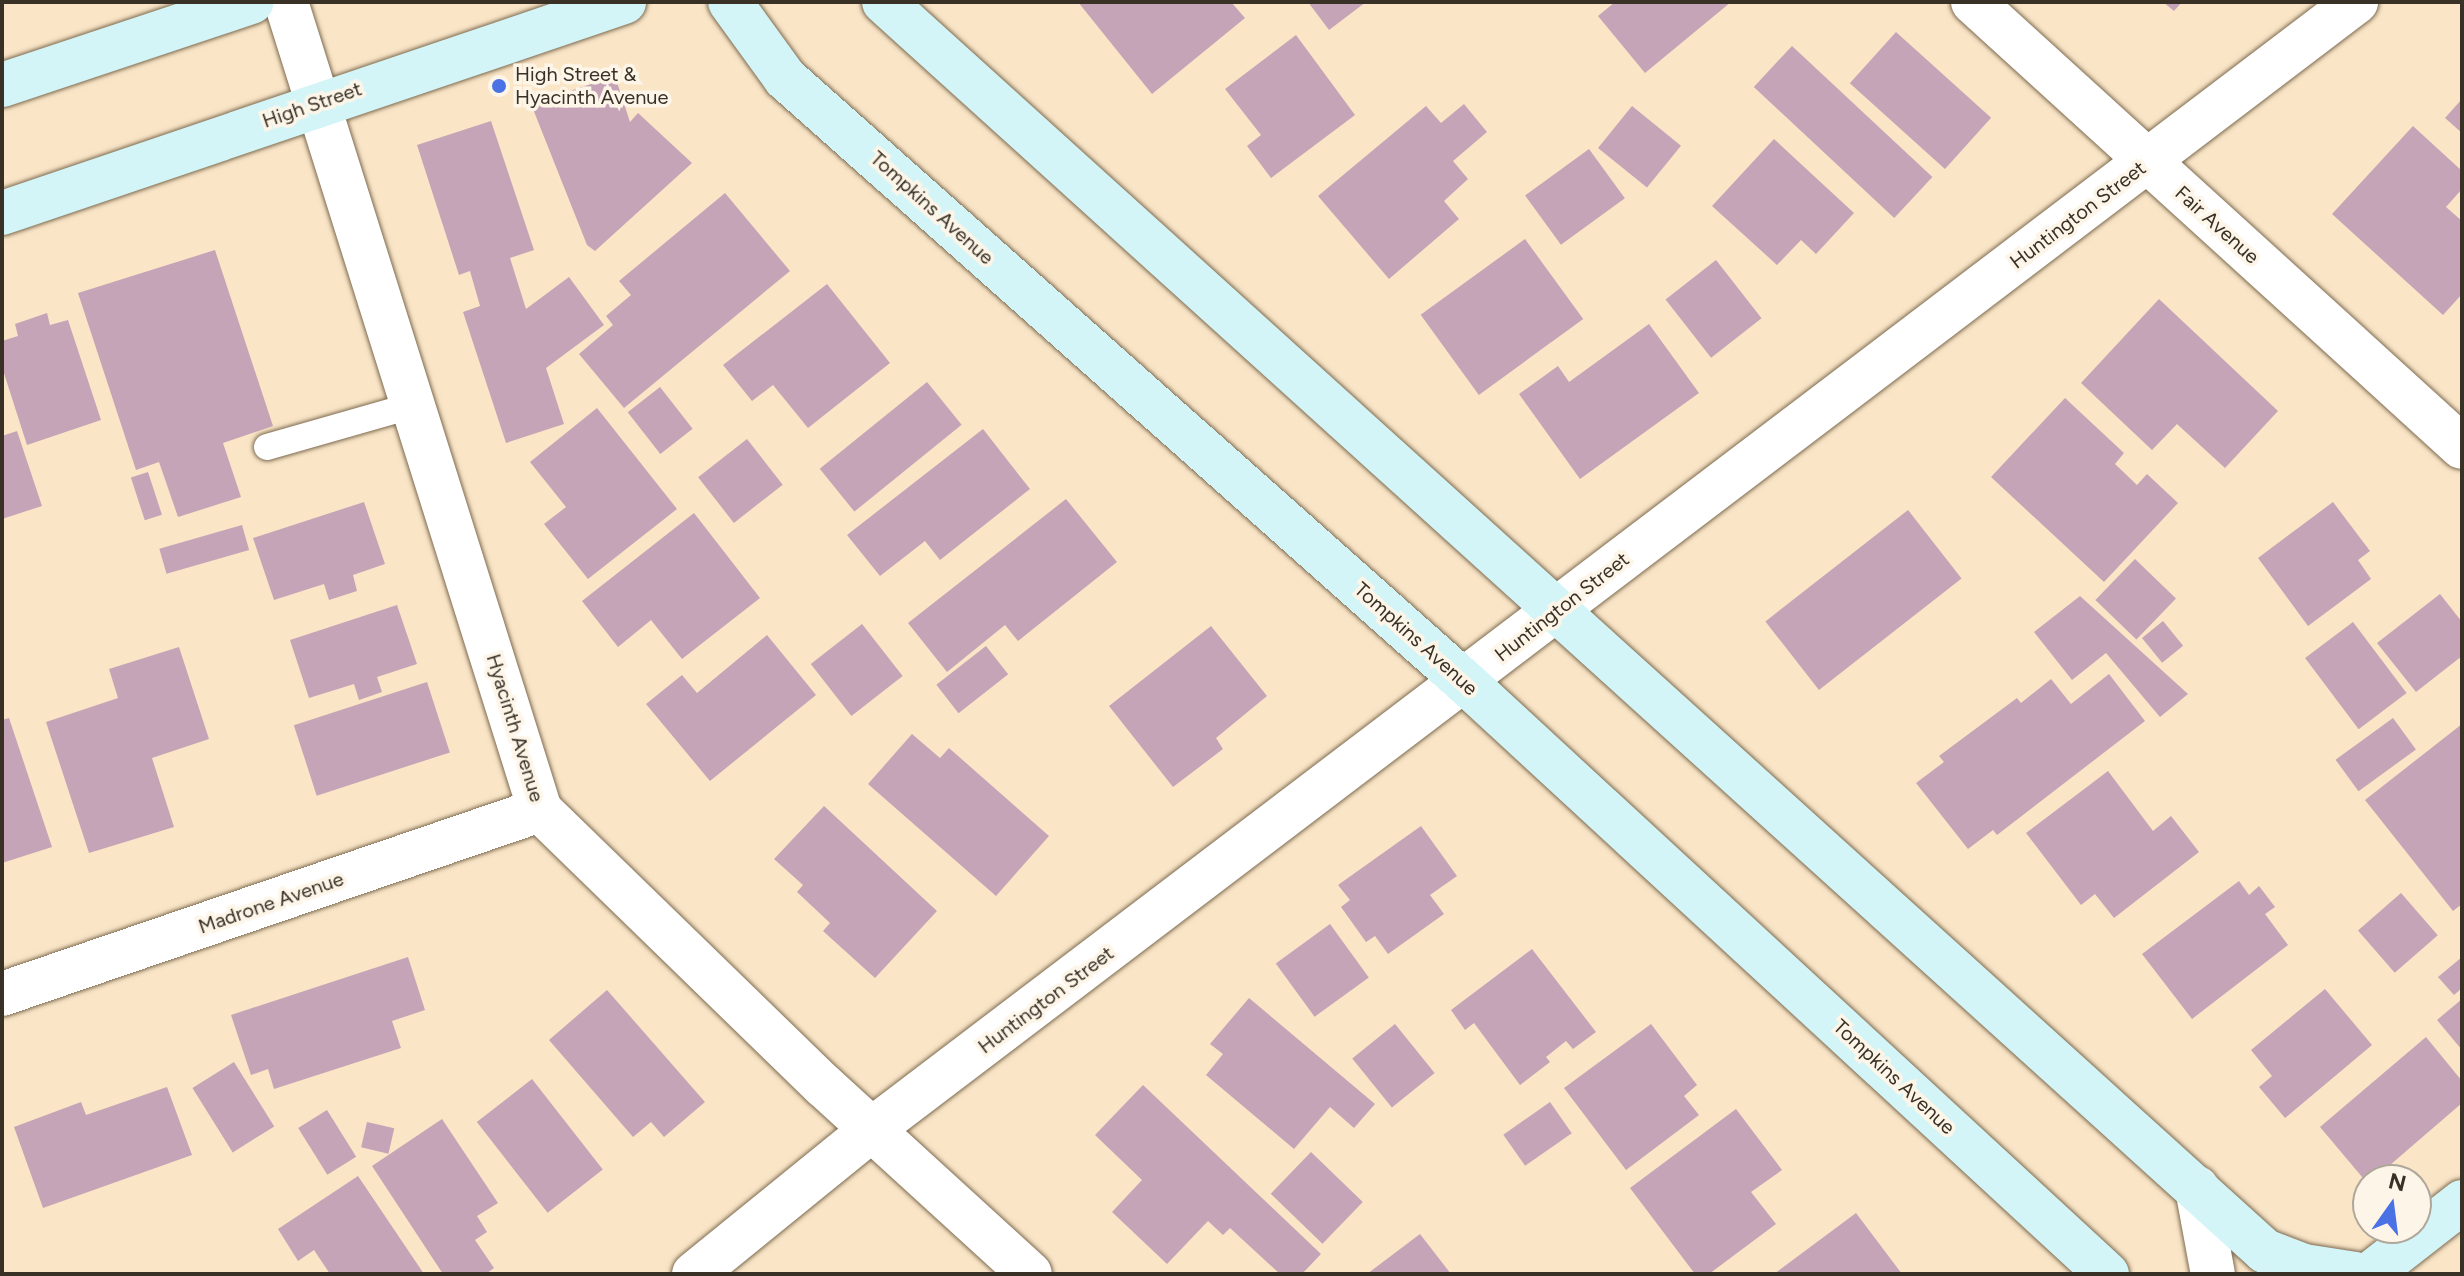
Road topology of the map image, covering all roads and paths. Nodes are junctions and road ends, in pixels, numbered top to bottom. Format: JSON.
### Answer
{"nodes":[{"id":1,"x":252,"y":2,"type":"edge"},
{"id":2,"x":286,"y":2,"type":"edge"},
{"id":3,"x":624,"y":2,"type":"edge"},
{"id":4,"x":730,"y":2,"type":"edge"},
{"id":5,"x":884,"y":2,"type":"edge"},
{"id":6,"x":1973,"y":2,"type":"edge"},
{"id":7,"x":2356,"y":2,"type":"edge"},
{"id":8,"x":2,"y":85,"type":"edge"},
{"id":9,"x":319,"y":101,"type":"junction"},
{"id":10,"x":2148,"y":162,"type":"junction"},
{"id":11,"x":2,"y":213,"type":"edge"},
{"id":12,"x":414,"y":405,"type":"junction"},
{"id":13,"x":267,"y":447,"type":"dead end"},
{"id":14,"x":2462,"y":447,"type":"edge"},
{"id":15,"x":1557,"y":611,"type":"junction"},
{"id":16,"x":1466,"y":683,"type":"junction"},
{"id":17,"x":540,"y":810,"type":"junction"},
{"id":18,"x":2,"y":994,"type":"edge"},
{"id":19,"x":871,"y":1130,"type":"junction"},
{"id":20,"x":2197,"y":1188,"type":"junction"},
{"id":21,"x":2462,"y":1202,"type":"edge"},
{"id":22,"x":694,"y":1274,"type":"edge"},
{"id":23,"x":1030,"y":1274,"type":"edge"},
{"id":24,"x":2107,"y":1274,"type":"edge"},
{"id":25,"x":2213,"y":1274,"type":"edge"},
{"id":26,"x":2355,"y":1274,"type":"edge"},
{"id":27,"x":2370,"y":1274,"type":"edge"}],
"edges":[{"from":1,"to":8,"type":"street"},
{"from":2,"to":9,"type":"street","name":"Hyacinth Avenue"},
{"from":3,"to":9,"type":"street","name":"High Street"},
{"from":4,"to":16,"type":"street","name":"Tompkins Avenue"},
{"from":5,"to":15,"type":"street"},
{"from":6,"to":10,"type":"street","name":"Fair Avenue"},
{"from":7,"to":10,"type":"street","name":"Huntington Street"},
{"from":9,"to":11,"type":"street","name":"High Street"},
{"from":9,"to":12,"type":"street","name":"Hyacinth Avenue"},
{"from":10,"to":14,"type":"street","name":"Fair Avenue"},
{"from":10,"to":15,"type":"street","name":"Huntington Street"},
{"from":12,"to":13,"type":"lane"},
{"from":12,"to":17,"type":"street","name":"Hyacinth Avenue"},
{"from":15,"to":16,"type":"street","name":"Huntington Street"},
{"from":15,"to":20,"type":"street"},
{"from":16,"to":19,"type":"street","name":"Huntington Street"},
{"from":16,"to":24,"type":"street","name":"Tompkins Avenue"},
{"from":17,"to":18,"type":"street","name":"Madrone Avenue"},
{"from":17,"to":19,"type":"street","name":"Hyacinth Avenue"},
{"from":19,"to":22,"type":"street","name":"Huntington Street"},
{"from":19,"to":23,"type":"street","name":"Hyacinth Avenue"},
{"from":20,"to":25,"type":"street"},
{"from":20,"to":26,"type":"street"},
{"from":21,"to":27,"type":"street"}]}
